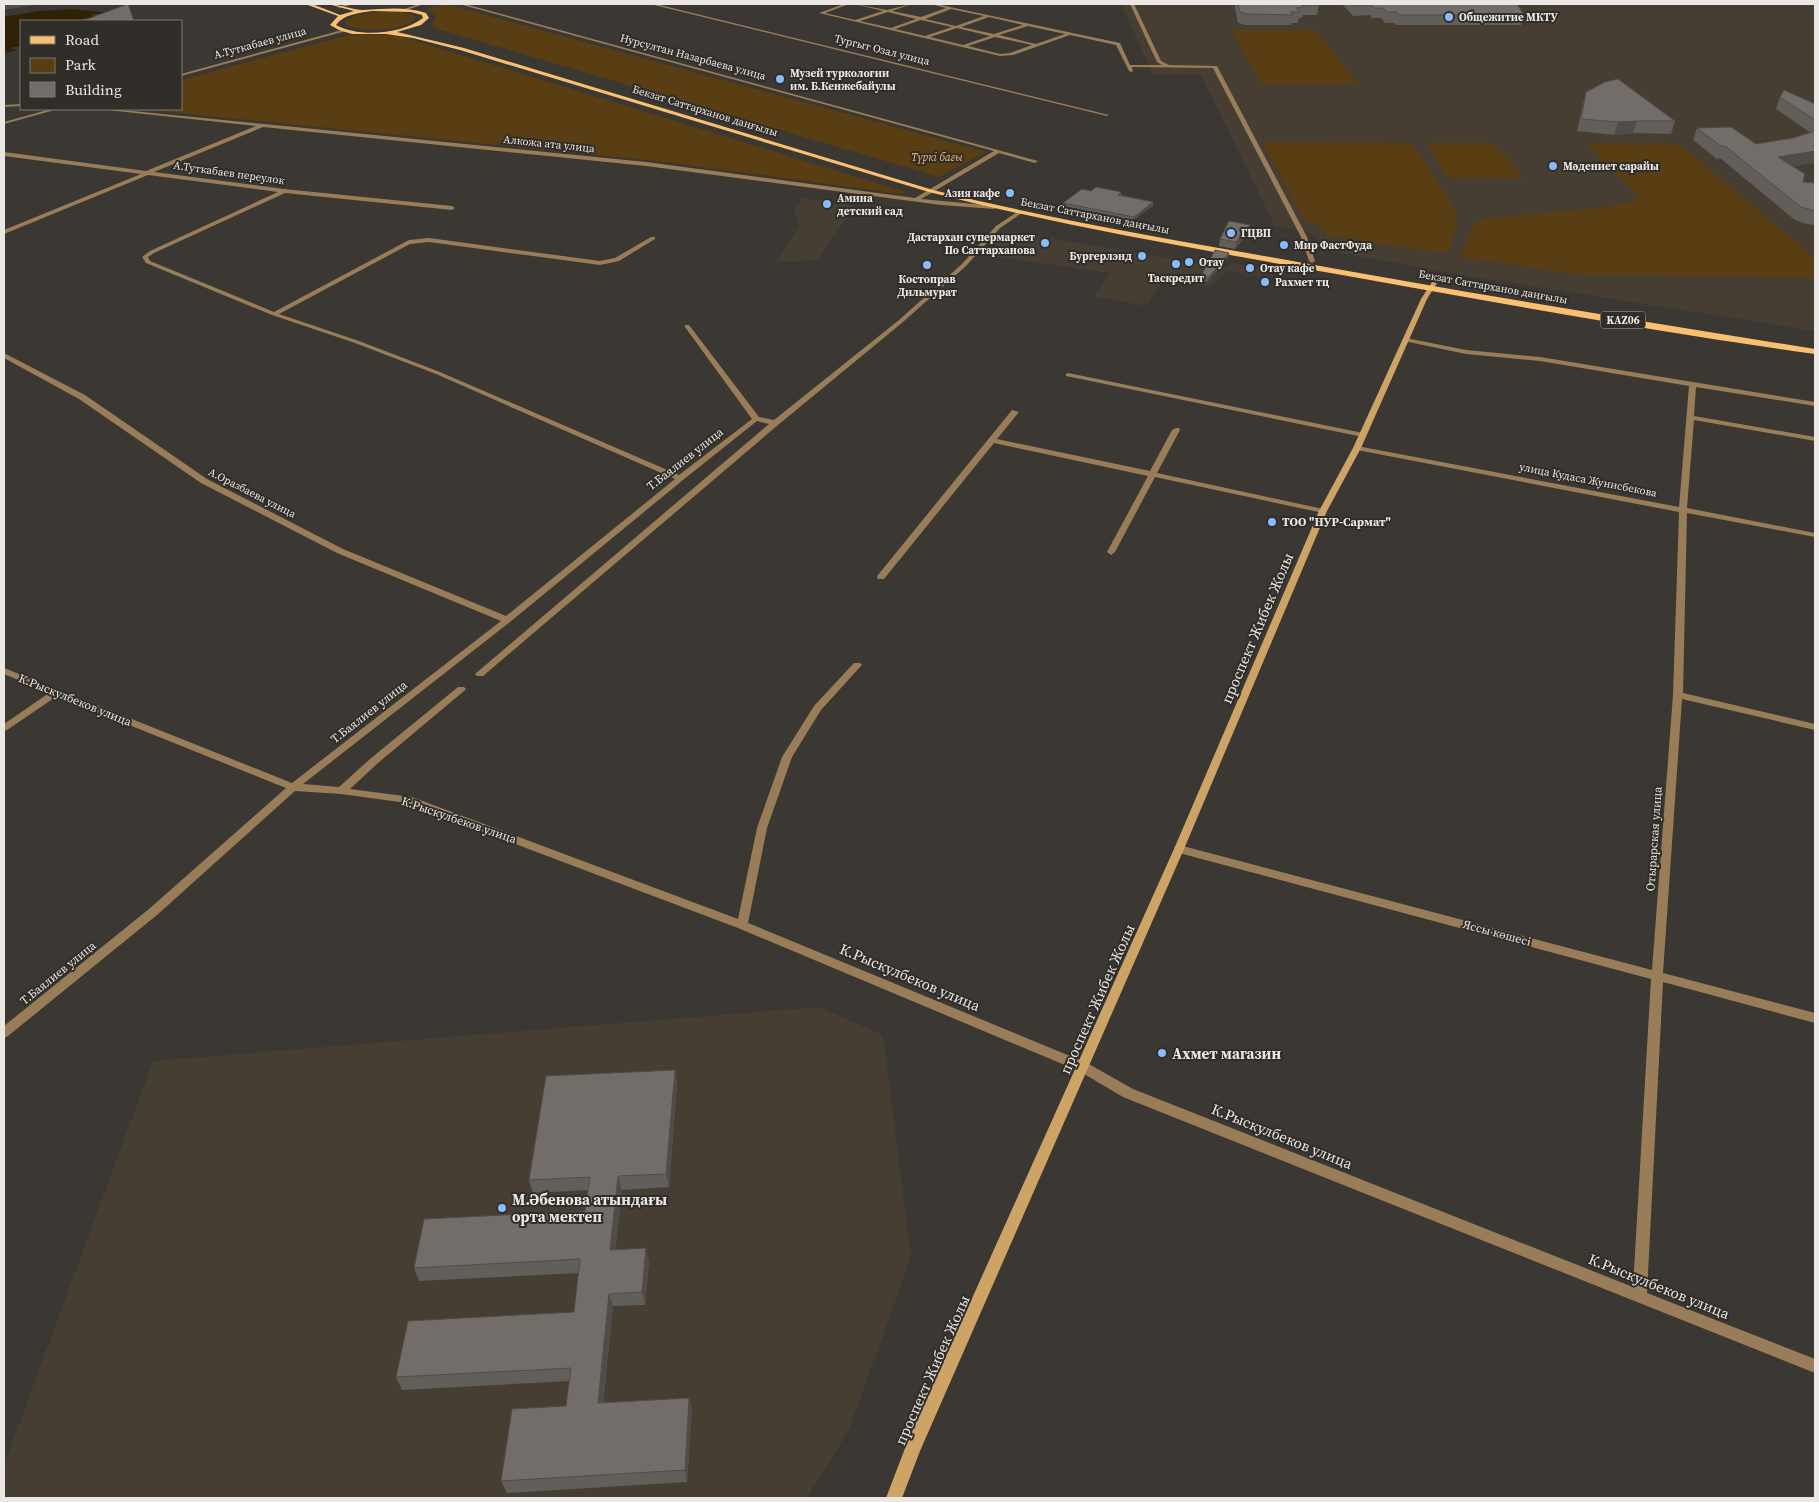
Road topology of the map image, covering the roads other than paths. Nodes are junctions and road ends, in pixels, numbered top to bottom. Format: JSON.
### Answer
{"nodes":[{"id":1,"x":308,"y":4,"type":"edge"},
{"id":2,"x":330,"y":4,"type":"edge"},
{"id":3,"x":352,"y":4,"type":"edge"},
{"id":4,"x":422,"y":4,"type":"edge"},
{"id":5,"x":462,"y":4,"type":"edge"},
{"id":6,"x":652,"y":4,"type":"edge"},
{"id":7,"x":846,"y":4,"type":"edge"},
{"id":8,"x":856,"y":4,"type":"edge"},
{"id":9,"x":910,"y":4,"type":"edge"},
{"id":10,"x":932,"y":4,"type":"edge"},
{"id":11,"x":1132,"y":4,"type":"edge"},
{"id":12,"x":340,"y":7,"type":"junction"},
{"id":13,"x":952,"y":8,"type":"junction"},
{"id":14,"x":406,"y":9,"type":"junction"},
{"id":15,"x":370,"y":10,"type":"junction"},
{"id":16,"x":887,"y":11,"type":"junction"},
{"id":17,"x":989,"y":16,"type":"junction"},
{"id":18,"x":337,"y":19,"type":"junction"},
{"id":19,"x":922,"y":19,"type":"junction"},
{"id":20,"x":855,"y":21,"type":"junction"},
{"id":21,"x":1028,"y":24,"type":"junction"},
{"id":22,"x":414,"y":26,"type":"junction"},
{"id":23,"x":958,"y":27,"type":"junction"},
{"id":24,"x":891,"y":30,"type":"junction"},
{"id":25,"x":344,"y":31,"type":"junction"},
{"id":26,"x":386,"y":32,"type":"junction"},
{"id":27,"x":1068,"y":34,"type":"junction"},
{"id":28,"x":995,"y":36,"type":"junction"},
{"id":29,"x":926,"y":38,"type":"junction"},
{"id":30,"x":1036,"y":45,"type":"junction"},
{"id":31,"x":963,"y":46,"type":"junction"},
{"id":32,"x":1130,"y":66,"type":"junction"},
{"id":33,"x":1173,"y":67,"type":"junction"},
{"id":34,"x":1132,"y":72,"type":"dead end"},
{"id":35,"x":182,"y":75,"type":"edge"},
{"id":36,"x":20,"y":105,"type":"edge"},
{"id":37,"x":4,"y":106,"type":"edge"},
{"id":38,"x":52,"y":110,"type":"edge"},
{"id":39,"x":110,"y":110,"type":"edge"},
{"id":40,"x":1107,"y":115,"type":"dead end"},
{"id":41,"x":4,"y":123,"type":"edge"},
{"id":42,"x":264,"y":125,"type":"junction"},
{"id":43,"x":998,"y":151,"type":"junction"},
{"id":44,"x":4,"y":154,"type":"edge"},
{"id":45,"x":1035,"y":161,"type":"dead end"},
{"id":46,"x":149,"y":173,"type":"junction"},
{"id":47,"x":934,"y":188,"type":"junction"},
{"id":48,"x":284,"y":191,"type":"junction"},
{"id":49,"x":917,"y":199,"type":"junction"},
{"id":50,"x":994,"y":207,"type":"junction"},
{"id":51,"x":452,"y":208,"type":"dead end"},
{"id":52,"x":1019,"y":213,"type":"junction"},
{"id":53,"x":4,"y":232,"type":"edge"},
{"id":54,"x":653,"y":238,"type":"dead end"},
{"id":55,"x":1312,"y":261,"type":"junction"},
{"id":56,"x":1433,"y":286,"type":"junction"},
{"id":57,"x":274,"y":314,"type":"junction"},
{"id":58,"x":687,"y":326,"type":"dead end"},
{"id":59,"x":1406,"y":340,"type":"junction"},
{"id":60,"x":1815,"y":345,"type":"edge"},
{"id":61,"x":1815,"y":352,"type":"edge"},
{"id":62,"x":4,"y":355,"type":"edge"},
{"id":63,"x":1068,"y":374,"type":"dead end"},
{"id":64,"x":1693,"y":384,"type":"junction"},
{"id":65,"x":1815,"y":404,"type":"edge"},
{"id":66,"x":1014,"y":412,"type":"dead end"},
{"id":67,"x":1690,"y":417,"type":"junction"},
{"id":68,"x":756,"y":419,"type":"junction"},
{"id":69,"x":774,"y":423,"type":"junction"},
{"id":70,"x":1176,"y":430,"type":"dead end"},
{"id":71,"x":1363,"y":435,"type":"junction"},
{"id":72,"x":1815,"y":439,"type":"edge"},
{"id":73,"x":993,"y":440,"type":"junction"},
{"id":74,"x":1357,"y":448,"type":"junction"},
{"id":75,"x":1152,"y":473,"type":"junction"},
{"id":76,"x":680,"y":478,"type":"junction"},
{"id":77,"x":1683,"y":509,"type":"junction"},
{"id":78,"x":1323,"y":511,"type":"junction"},
{"id":79,"x":1815,"y":535,"type":"edge"},
{"id":80,"x":1111,"y":552,"type":"dead end"},
{"id":81,"x":880,"y":576,"type":"dead end"},
{"id":82,"x":507,"y":620,"type":"junction"},
{"id":83,"x":857,"y":666,"type":"dead end"},
{"id":84,"x":4,"y":670,"type":"edge"},
{"id":85,"x":480,"y":674,"type":"dead end"},
{"id":86,"x":461,"y":690,"type":"dead end"},
{"id":87,"x":55,"y":693,"type":"junction"},
{"id":88,"x":1678,"y":695,"type":"junction"},
{"id":89,"x":1815,"y":727,"type":"edge"},
{"id":90,"x":4,"y":728,"type":"edge"},
{"id":91,"x":293,"y":787,"type":"junction"},
{"id":92,"x":341,"y":791,"type":"junction"},
{"id":93,"x":1179,"y":849,"type":"junction"},
{"id":94,"x":742,"y":925,"type":"junction"},
{"id":95,"x":1657,"y":975,"type":"junction"},
{"id":96,"x":1815,"y":1018,"type":"edge"},
{"id":97,"x":4,"y":1033,"type":"edge"},
{"id":98,"x":1083,"y":1067,"type":"junction"},
{"id":99,"x":1640,"y":1296,"type":"junction"},
{"id":100,"x":1815,"y":1366,"type":"edge"},
{"id":101,"x":894,"y":1498,"type":"edge"}],
"edges":[{"from":1,"to":18,"type":"main road"},
{"from":2,"to":12,"type":"main road"},
{"from":3,"to":12,"type":"street"},
{"from":4,"to":14,"type":"street"},
{"from":5,"to":43,"type":"street","name":"Нурсултан Назарбаева улица"},
{"from":6,"to":40,"type":"street","name":"Тургыт Озал улица"},
{"from":7,"to":20,"type":"street"},
{"from":8,"to":16,"type":"street"},
{"from":9,"to":16,"type":"street"},
{"from":10,"to":13,"type":"street"},
{"from":11,"to":33,"type":"street"},
{"from":12,"to":15,"type":"main road"},
{"from":13,"to":17,"type":"street"},
{"from":13,"to":19,"type":"street"},
{"from":14,"to":15,"type":"main road"},
{"from":14,"to":22,"type":"main road"},
{"from":15,"to":18,"type":"main road"},
{"from":16,"to":19,"type":"street"},
{"from":16,"to":20,"type":"street"},
{"from":17,"to":21,"type":"street"},
{"from":17,"to":23,"type":"street"},
{"from":18,"to":25,"type":"main road"},
{"from":19,"to":23,"type":"street"},
{"from":19,"to":24,"type":"street"},
{"from":20,"to":24,"type":"street"},
{"from":21,"to":27,"type":"street"},
{"from":21,"to":28,"type":"street"},
{"from":22,"to":26,"type":"main road","number":"KАZ06"},
{"from":22,"to":47,"type":"main road","name":"Бекзат Саттарханов даңғылы","number":"KАZ06"},
{"from":23,"to":28,"type":"street"},
{"from":23,"to":29,"type":"street"},
{"from":24,"to":29,"type":"street"},
{"from":25,"to":26,"type":"main road","number":"KАZ06"},
{"from":25,"to":35,"type":"street","name":"А.Туткабаев улица"},
{"from":26,"to":47,"type":"main road","name":"Бекзат Саттарханов даңғылы","number":"KАZ06"},
{"from":27,"to":30,"type":"street"},
{"from":27,"to":32,"type":"street"},
{"from":28,"to":30,"type":"street"},
{"from":28,"to":31,"type":"street"},
{"from":29,"to":31,"type":"street"},
{"from":30,"to":31,"type":"street"},
{"from":32,"to":33,"type":"street"},
{"from":32,"to":34,"type":"street"},
{"from":33,"to":55,"type":"street"},
{"from":36,"to":37,"type":"street"},
{"from":38,"to":41,"type":"street"},
{"from":39,"to":42,"type":"street","name":"Алкожа ата улица"},
{"from":42,"to":46,"type":"street"},
{"from":42,"to":49,"type":"street","name":"Алкожа ата улица"},
{"from":43,"to":45,"type":"street","name":"Нурсултан Назарбаева улица"},
{"from":43,"to":47,"type":"street"},
{"from":44,"to":46,"type":"street","name":"А.Туткабаев переулок"},
{"from":46,"to":48,"type":"street","name":"А.Туткабаев переулок"},
{"from":46,"to":53,"type":"street"},
{"from":47,"to":49,"type":"street"},
{"from":47,"to":50,"type":"main road","name":"Бекзат Саттарханов даңғылы","number":"KАZ06"},
{"from":47,"to":55,"type":"main road","name":"Бекзат Саттарханов даңғылы","number":"KАZ06"},
{"from":48,"to":51,"type":"street","name":"А.Туткабаев переулок"},
{"from":48,"to":57,"type":"street"},
{"from":49,"to":50,"type":"street","name":"Алкожа ата улица"},
{"from":50,"to":52,"type":"main road","name":"Бекзат Саттарханов даңғылы","number":"KАZ06"},
{"from":52,"to":56,"type":"main road","name":"Бекзат Саттарханов даңғылы","number":"KАZ06"},
{"from":52,"to":69,"type":"street"},
{"from":54,"to":57,"type":"street"},
{"from":55,"to":56,"type":"main road","name":"Бекзат Саттарханов даңғылы","number":"KАZ06"},
{"from":56,"to":59,"type":"main road","name":"проспект Жибек Жолы"},
{"from":56,"to":60,"type":"main road","name":"Бекзат Саттарханов даңғылы","number":"KАZ06"},
{"from":56,"to":61,"type":"main road","name":"Бекзат Саттарханов даңғылы","number":"KАZ06"},
{"from":57,"to":76,"type":"street"},
{"from":58,"to":68,"type":"street"},
{"from":59,"to":64,"type":"street"},
{"from":59,"to":71,"type":"main road","name":"проспект Жибек Жолы"},
{"from":62,"to":82,"type":"street","name":"А.Оразбаева улица"},
{"from":63,"to":71,"type":"street"},
{"from":64,"to":65,"type":"street"},
{"from":64,"to":67,"type":"street","name":"Отырарская улица"},
{"from":66,"to":73,"type":"street"},
{"from":67,"to":72,"type":"street"},
{"from":67,"to":77,"type":"street","name":"Отырарская улица"},
{"from":68,"to":69,"type":"street"},
{"from":68,"to":76,"type":"street","name":"Т.Баялиев улица"},
{"from":69,"to":85,"type":"street"},
{"from":70,"to":75,"type":"street"},
{"from":71,"to":74,"type":"main road","name":"проспект Жибек Жолы"},
{"from":73,"to":75,"type":"street"},
{"from":73,"to":81,"type":"street"},
{"from":74,"to":77,"type":"street","name":"улица Кудаса Жунисбекова"},
{"from":74,"to":78,"type":"main road","name":"проспект Жибек Жолы"},
{"from":75,"to":78,"type":"street"},
{"from":75,"to":80,"type":"street"},
{"from":76,"to":82,"type":"street","name":"Т.Баялиев улица"},
{"from":77,"to":79,"type":"street","name":"улица Кудаса Жунисбекова"},
{"from":77,"to":88,"type":"street","name":"Отырарская улица"},
{"from":78,"to":93,"type":"main road","name":"проспект Жибек Жолы"},
{"from":82,"to":91,"type":"street","name":"Т.Баялиев улица"},
{"from":83,"to":94,"type":"street"},
{"from":84,"to":87,"type":"street","name":"К.Рыскулбеков улица"},
{"from":86,"to":92,"type":"street"},
{"from":87,"to":90,"type":"street"},
{"from":87,"to":91,"type":"street","name":"К.Рыскулбеков улица"},
{"from":88,"to":89,"type":"street"},
{"from":88,"to":95,"type":"street","name":"Отырарская улица"},
{"from":91,"to":92,"type":"street","name":"К.Рыскулбеков улица"},
{"from":91,"to":97,"type":"street","name":"Т.Баялиев улица"},
{"from":92,"to":94,"type":"street","name":"К.Рыскулбеков улица"},
{"from":93,"to":95,"type":"street","name":"Яссы көшесі"},
{"from":93,"to":98,"type":"main road","name":"проспект Жибек Жолы"},
{"from":94,"to":98,"type":"street","name":"К.Рыскулбеков улица"},
{"from":95,"to":96,"type":"street","name":"Яссы көшесі"},
{"from":95,"to":99,"type":"street","name":"Отырарская улица"},
{"from":98,"to":99,"type":"street","name":"К.Рыскулбеков улица"},
{"from":98,"to":101,"type":"main road","name":"проспект Жибек Жолы"},
{"from":99,"to":100,"type":"street","name":"К.Рыскулбеков улица"}]}
